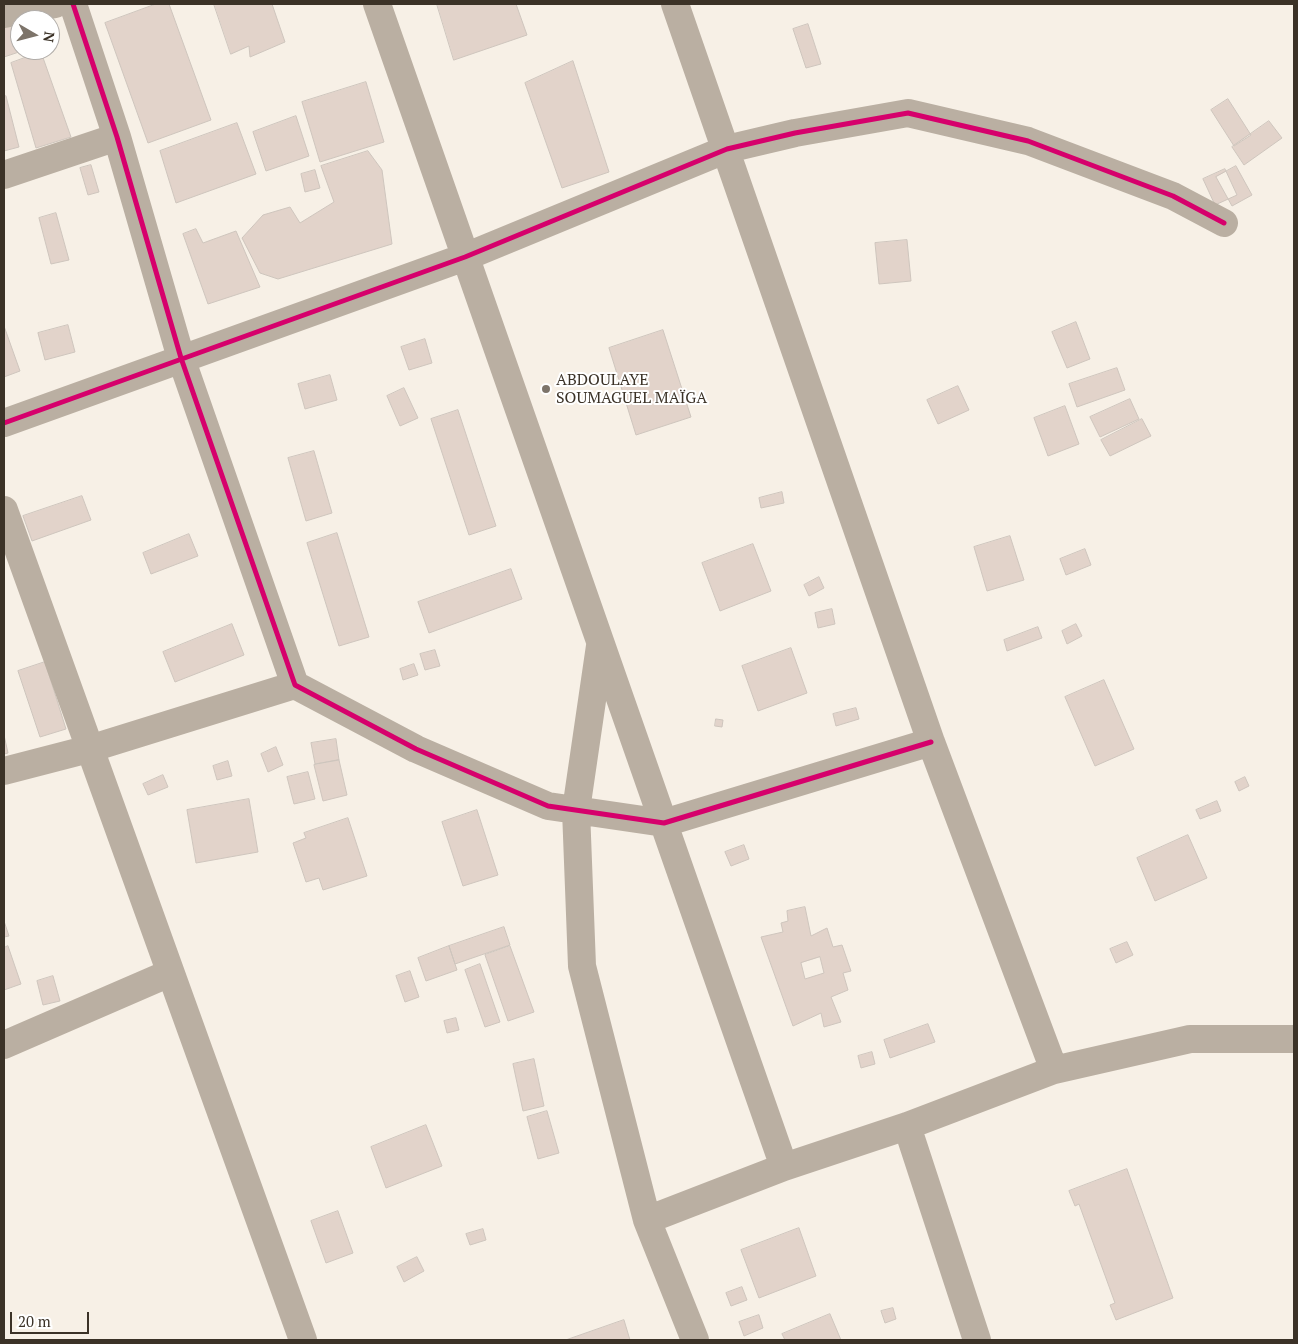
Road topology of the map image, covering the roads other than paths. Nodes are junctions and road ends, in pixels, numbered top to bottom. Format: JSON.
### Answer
{"nodes":[{"id":1,"x":55,"y":4,"type":"edge"},
{"id":2,"x":73,"y":4,"type":"edge"},
{"id":3,"x":377,"y":4,"type":"edge"},
{"id":4,"x":675,"y":4,"type":"edge"},
{"id":5,"x":4,"y":14,"type":"edge"},
{"id":6,"x":117,"y":136,"type":"junction"},
{"id":7,"x":727,"y":149,"type":"junction"},
{"id":8,"x":4,"y":175,"type":"edge"},
{"id":9,"x":1224,"y":222,"type":"dead end"},
{"id":10,"x":465,"y":257,"type":"junction"},
{"id":11,"x":181,"y":358,"type":"junction"},
{"id":12,"x":4,"y":423,"type":"edge"},
{"id":13,"x":4,"y":510,"type":"edge"},
{"id":14,"x":600,"y":642,"type":"junction"},
{"id":15,"x":295,"y":685,"type":"junction"},
{"id":16,"x":931,"y":742,"type":"junction"},
{"id":17,"x":89,"y":749,"type":"junction"},
{"id":18,"x":4,"y":772,"type":"edge"},
{"id":19,"x":576,"y":810,"type":"junction"},
{"id":20,"x":664,"y":823,"type":"junction"},
{"id":21,"x":170,"y":973,"type":"junction"},
{"id":22,"x":1294,"y":1039,"type":"edge"},
{"id":23,"x":4,"y":1045,"type":"edge"},
{"id":24,"x":1054,"y":1070,"type":"junction"},
{"id":25,"x":906,"y":1126,"type":"junction"},
{"id":26,"x":784,"y":1167,"type":"junction"},
{"id":27,"x":648,"y":1220,"type":"junction"},
{"id":28,"x":303,"y":1340,"type":"edge"},
{"id":29,"x":695,"y":1340,"type":"edge"},
{"id":30,"x":977,"y":1340,"type":"edge"}],
"edges":[{"from":1,"to":5,"type":"street"},
{"from":2,"to":6,"type":"street"},
{"from":3,"to":10,"type":"street"},
{"from":4,"to":7,"type":"street"},
{"from":6,"to":8,"type":"street"},
{"from":6,"to":11,"type":"street"},
{"from":7,"to":9,"type":"street"},
{"from":7,"to":10,"type":"street"},
{"from":7,"to":16,"type":"street"},
{"from":10,"to":11,"type":"street"},
{"from":10,"to":14,"type":"street"},
{"from":11,"to":12,"type":"street"},
{"from":11,"to":15,"type":"street"},
{"from":13,"to":17,"type":"street"},
{"from":14,"to":19,"type":"street"},
{"from":14,"to":20,"type":"street"},
{"from":15,"to":17,"type":"street"},
{"from":15,"to":19,"type":"street"},
{"from":16,"to":20,"type":"street"},
{"from":16,"to":24,"type":"street"},
{"from":17,"to":18,"type":"street"},
{"from":17,"to":21,"type":"street"},
{"from":19,"to":20,"type":"street"},
{"from":19,"to":27,"type":"street"},
{"from":20,"to":26,"type":"street"},
{"from":21,"to":23,"type":"street"},
{"from":21,"to":28,"type":"street"},
{"from":22,"to":24,"type":"street"},
{"from":24,"to":25,"type":"street"},
{"from":25,"to":26,"type":"street"},
{"from":25,"to":30,"type":"street"},
{"from":26,"to":27,"type":"street"},
{"from":27,"to":29,"type":"street"}]}
